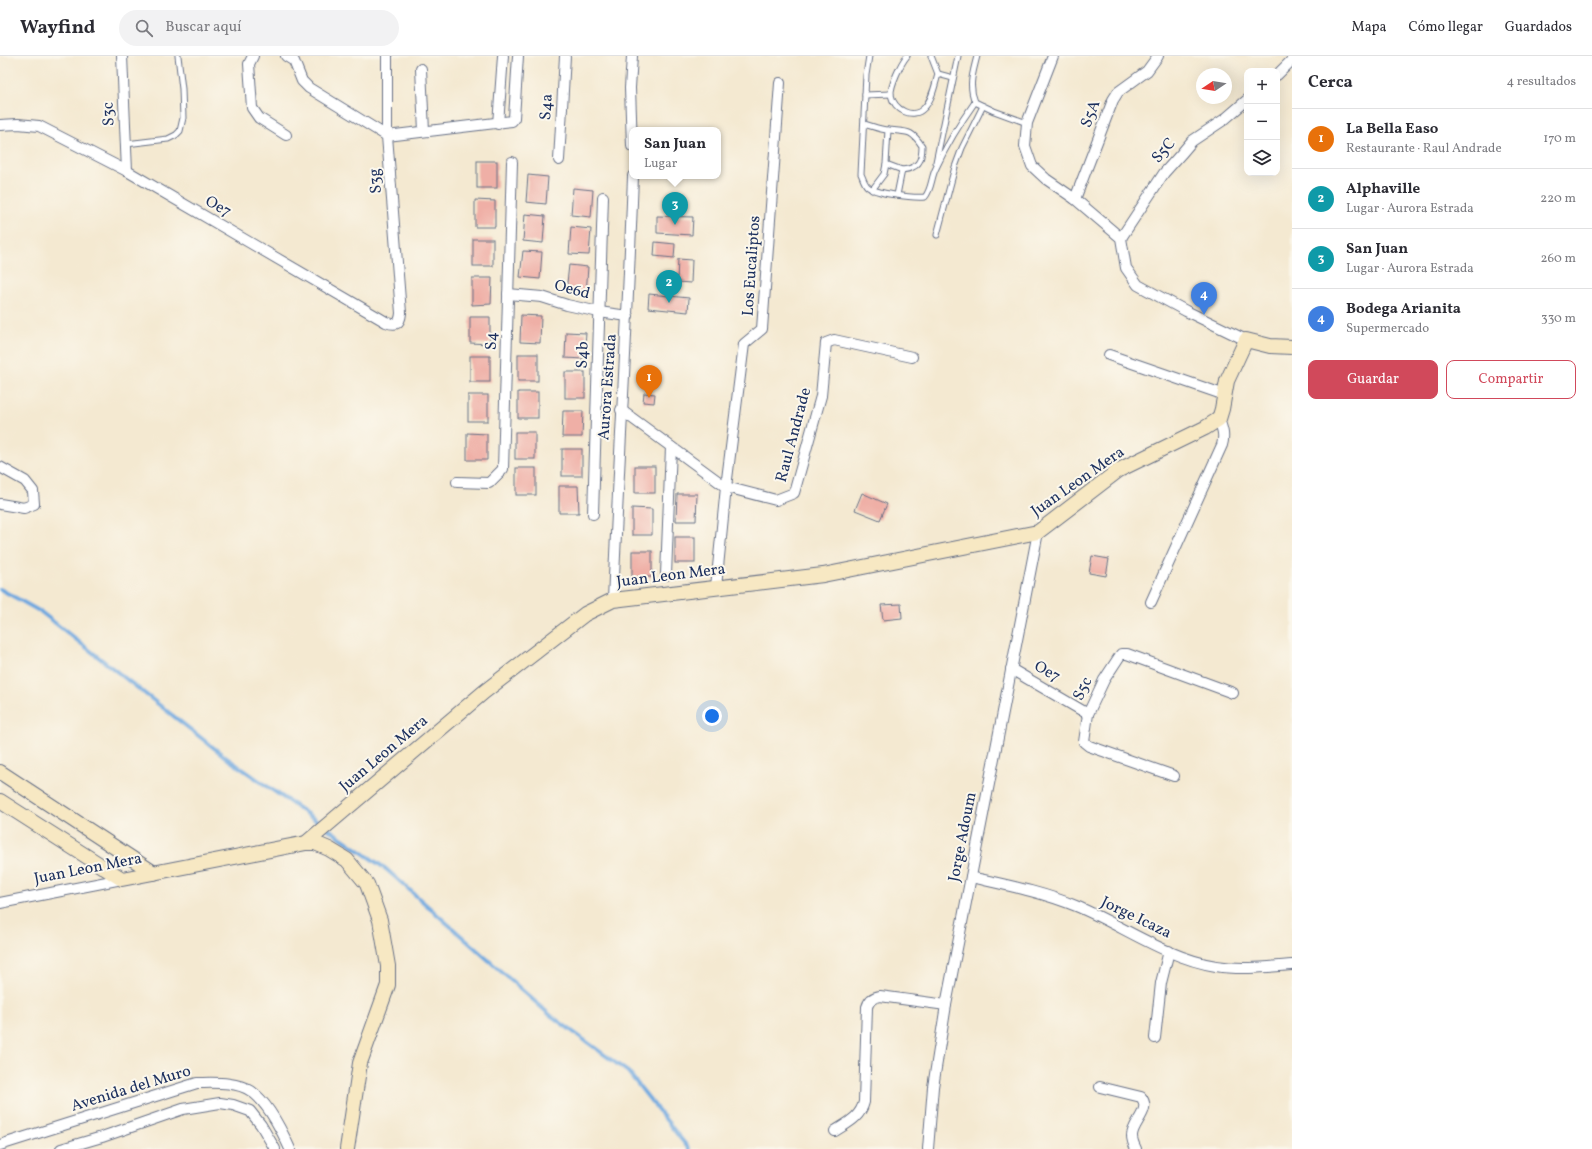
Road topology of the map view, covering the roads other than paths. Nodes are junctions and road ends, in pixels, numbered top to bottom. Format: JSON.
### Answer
{"nodes":[{"id":1,"x":122,"y":56,"type":"edge"},
{"id":2,"x":178,"y":56,"type":"edge"},
{"id":3,"x":253,"y":56,"type":"edge"},
{"id":4,"x":286,"y":56,"type":"edge"},
{"id":5,"x":386,"y":56,"type":"edge"},
{"id":6,"x":503,"y":56,"type":"edge"},
{"id":7,"x":518,"y":56,"type":"edge"},
{"id":8,"x":565,"y":56,"type":"edge"},
{"id":9,"x":632,"y":56,"type":"edge"},
{"id":10,"x":869,"y":56,"type":"edge"},
{"id":11,"x":907,"y":56,"type":"edge"},
{"id":12,"x":931,"y":56,"type":"edge"},
{"id":13,"x":958,"y":56,"type":"edge"},
{"id":14,"x":977,"y":56,"type":"edge"},
{"id":15,"x":1053,"y":56,"type":"edge"},
{"id":16,"x":1158,"y":56,"type":"edge"},
{"id":17,"x":1292,"y":60,"type":"edge"},
{"id":18,"x":421,"y":69,"type":"dead end"},
{"id":19,"x":1280,"y":72,"type":"edge"},
{"id":20,"x":938,"y":74,"type":"junction"},
{"id":21,"x":952,"y":78,"type":"junction"},
{"id":22,"x":780,"y":83,"type":"dead end"},
{"id":23,"x":891,"y":94,"type":"junction"},
{"id":24,"x":865,"y":95,"type":"junction"},
{"id":25,"x":975,"y":102,"type":"junction"},
{"id":26,"x":1244,"y":103,"type":"edge"},
{"id":27,"x":983,"y":106,"type":"junction"},
{"id":28,"x":1027,"y":123,"type":"junction"},
{"id":29,"x":498,"y":124,"type":"junction"},
{"id":30,"x":864,"y":124,"type":"junction"},
{"id":31,"x":0,"y":125,"type":"edge"},
{"id":32,"x":631,"y":127,"type":"edge"},
{"id":33,"x":888,"y":130,"type":"junction"},
{"id":34,"x":424,"y":131,"type":"junction"},
{"id":35,"x":286,"y":135,"type":"dead end"},
{"id":36,"x":387,"y":136,"type":"junction"},
{"id":37,"x":126,"y":144,"type":"junction"},
{"id":38,"x":559,"y":160,"type":"dead end"},
{"id":39,"x":512,"y":162,"type":"dead end"},
{"id":40,"x":886,"y":164,"type":"junction"},
{"id":41,"x":902,"y":170,"type":"junction"},
{"id":42,"x":127,"y":171,"type":"junction"},
{"id":43,"x":934,"y":171,"type":"junction"},
{"id":44,"x":633,"y":179,"type":"edge"},
{"id":45,"x":872,"y":190,"type":"junction"},
{"id":46,"x":897,"y":195,"type":"junction"},
{"id":47,"x":603,"y":197,"type":"dead end"},
{"id":48,"x":1075,"y":199,"type":"junction"},
{"id":49,"x":937,"y":235,"type":"dead end"},
{"id":50,"x":1121,"y":238,"type":"junction"},
{"id":51,"x":508,"y":294,"type":"junction"},
{"id":52,"x":599,"y":312,"type":"junction"},
{"id":53,"x":628,"y":316,"type":"junction"},
{"id":54,"x":397,"y":323,"type":"joint"},
{"id":55,"x":1246,"y":340,"type":"junction"},
{"id":56,"x":1292,"y":348,"type":"edge"},
{"id":57,"x":1109,"y":355,"type":"dead end"},
{"id":58,"x":912,"y":357,"type":"dead end"},
{"id":59,"x":1225,"y":394,"type":"junction"},
{"id":60,"x":621,"y":410,"type":"junction"},
{"id":61,"x":1219,"y":419,"type":"junction"},
{"id":62,"x":671,"y":447,"type":"junction"},
{"id":63,"x":0,"y":467,"type":"edge"},
{"id":64,"x":457,"y":482,"type":"dead end"},
{"id":65,"x":726,"y":487,"type":"junction"},
{"id":66,"x":0,"y":504,"type":"edge"},
{"id":67,"x":593,"y":514,"type":"dead end"},
{"id":68,"x":1038,"y":532,"type":"junction"},
{"id":69,"x":666,"y":575,"type":"dead end"},
{"id":70,"x":716,"y":587,"type":"junction"},
{"id":71,"x":613,"y":600,"type":"junction"},
{"id":72,"x":1152,"y":602,"type":"dead end"},
{"id":73,"x":1011,"y":669,"type":"junction"},
{"id":74,"x":1233,"y":693,"type":"dead end"},
{"id":75,"x":1088,"y":714,"type":"junction"},
{"id":76,"x":0,"y":772,"type":"edge"},
{"id":77,"x":1174,"y":776,"type":"dead end"},
{"id":78,"x":0,"y":801,"type":"edge"},
{"id":79,"x":306,"y":843,"type":"junction"},
{"id":80,"x":154,"y":873,"type":"junction"},
{"id":81,"x":970,"y":877,"type":"junction"},
{"id":82,"x":122,"y":879,"type":"junction"},
{"id":83,"x":0,"y":903,"type":"edge"},
{"id":84,"x":1169,"y":951,"type":"junction"},
{"id":85,"x":1292,"y":965,"type":"edge"},
{"id":86,"x":946,"y":1005,"type":"junction"},
{"id":87,"x":1155,"y":1038,"type":"dead end"},
{"id":88,"x":1100,"y":1087,"type":"dead end"},
{"id":89,"x":835,"y":1130,"type":"dead end"},
{"id":90,"x":0,"y":1145,"type":"edge"},
{"id":91,"x":61,"y":1149,"type":"edge"},
{"id":92,"x":275,"y":1149,"type":"edge"},
{"id":93,"x":290,"y":1149,"type":"edge"},
{"id":94,"x":347,"y":1149,"type":"edge"},
{"id":95,"x":928,"y":1149,"type":"edge"},
{"id":96,"x":1136,"y":1149,"type":"edge"}],
"edges":[{"from":1,"to":37,"type":"street","name":"S3c"},
{"from":2,"to":37,"type":"lane"},
{"from":3,"to":35,"type":"street"},
{"from":4,"to":36,"type":"street"},
{"from":5,"to":36,"type":"street","name":"S3g"},
{"from":6,"to":29,"type":"street"},
{"from":7,"to":29,"type":"street"},
{"from":8,"to":38,"type":"street","name":"S4a"},
{"from":9,"to":32,"type":"street"},
{"from":10,"to":24,"type":"lane"},
{"from":11,"to":23,"type":"lane"},
{"from":12,"to":20,"type":"lane"},
{"from":13,"to":21,"type":"lane"},
{"from":14,"to":25,"type":"lane"},
{"from":15,"to":28,"type":"street"},
{"from":16,"to":48,"type":"street","name":"S5A"},
{"from":17,"to":19,"type":"street"},
{"from":18,"to":34,"type":"street"},
{"from":20,"to":21,"type":"lane"},
{"from":20,"to":23,"type":"lane"},
{"from":21,"to":43,"type":"lane"},
{"from":22,"to":65,"type":"street","name":"Los Eucaliptos"},
{"from":23,"to":24,"type":"lane"},
{"from":24,"to":30,"type":"lane"},
{"from":25,"to":27,"type":"lane"},
{"from":25,"to":43,"type":"lane"},
{"from":26,"to":50,"type":"street","name":"S5C"},
{"from":27,"to":28,"type":"lane"},
{"from":27,"to":49,"type":"lane"},
{"from":28,"to":48,"type":"street"},
{"from":29,"to":34,"type":"street"},
{"from":30,"to":33,"type":"lane"},
{"from":30,"to":45,"type":"lane"},
{"from":31,"to":42,"type":"street","name":"Oe7"},
{"from":33,"to":40,"type":"lane"},
{"from":33,"to":41,"type":"lane"},
{"from":34,"to":36,"type":"street"},
{"from":36,"to":54,"type":"street","name":"S3g"},
{"from":37,"to":42,"type":"street","name":"S3c"},
{"from":39,"to":51,"type":"street","name":"S4"},
{"from":40,"to":41,"type":"lane"},
{"from":40,"to":45,"type":"lane"},
{"from":41,"to":46,"type":"lane"},
{"from":42,"to":54,"type":"street","name":"Oe7"},
{"from":43,"to":46,"type":"lane"},
{"from":44,"to":53,"type":"street","name":"Aurora Estrada"},
{"from":45,"to":46,"type":"lane"},
{"from":47,"to":52,"type":"street","name":"S4b"},
{"from":48,"to":50,"type":"street"},
{"from":50,"to":55,"type":"street"},
{"from":51,"to":52,"type":"street","name":"Oe6d"},
{"from":51,"to":64,"type":"street","name":"S4"},
{"from":52,"to":53,"type":"street","name":"Oe6d"},
{"from":52,"to":67,"type":"street","name":"S4b"},
{"from":53,"to":60,"type":"street","name":"Aurora Estrada"},
{"from":55,"to":56,"type":"street"},
{"from":55,"to":59,"type":"street"},
{"from":57,"to":59,"type":"street"},
{"from":58,"to":65,"type":"street","name":"Raul Andrade"},
{"from":59,"to":61,"type":"street"},
{"from":60,"to":62,"type":"street","name":"Raul Andrade"},
{"from":60,"to":71,"type":"street","name":"Aurora Estrada"},
{"from":61,"to":68,"type":"street","name":"Juan Leon Mera"},
{"from":61,"to":72,"type":"street"},
{"from":62,"to":65,"type":"street","name":"Raul Andrade"},
{"from":62,"to":69,"type":"street"},
{"from":63,"to":66,"type":"street"},
{"from":65,"to":70,"type":"street","name":"Los Eucaliptos"},
{"from":68,"to":70,"type":"street","name":"Juan Leon Mera"},
{"from":68,"to":73,"type":"street","name":"Jorge Adoum"},
{"from":70,"to":71,"type":"street","name":"Juan Leon Mera"},
{"from":71,"to":79,"type":"street","name":"Juan Leon Mera"},
{"from":73,"to":75,"type":"street","name":"Oe7"},
{"from":73,"to":81,"type":"street","name":"Jorge Adoum"},
{"from":74,"to":75,"type":"street","name":"S5c"},
{"from":75,"to":77,"type":"street","name":"S5c"},
{"from":76,"to":80,"type":"street"},
{"from":78,"to":82,"type":"street"},
{"from":79,"to":80,"type":"street","name":"Juan Leon Mera"},
{"from":79,"to":94,"type":"street"},
{"from":80,"to":82,"type":"street","name":"Juan Leon Mera"},
{"from":81,"to":84,"type":"street","name":"Jorge Icaza"},
{"from":81,"to":86,"type":"street","name":"Jorge Adoum"},
{"from":82,"to":83,"type":"street","name":"Juan Leon Mera"},
{"from":84,"to":85,"type":"street","name":"Jorge Icaza"},
{"from":84,"to":87,"type":"street"},
{"from":86,"to":89,"type":"street"},
{"from":86,"to":95,"type":"street","name":"Jorge Adoum"},
{"from":88,"to":96,"type":"street"},
{"from":90,"to":93,"type":"street","name":"Avenida del Muro"},
{"from":91,"to":92,"type":"street"}]}
